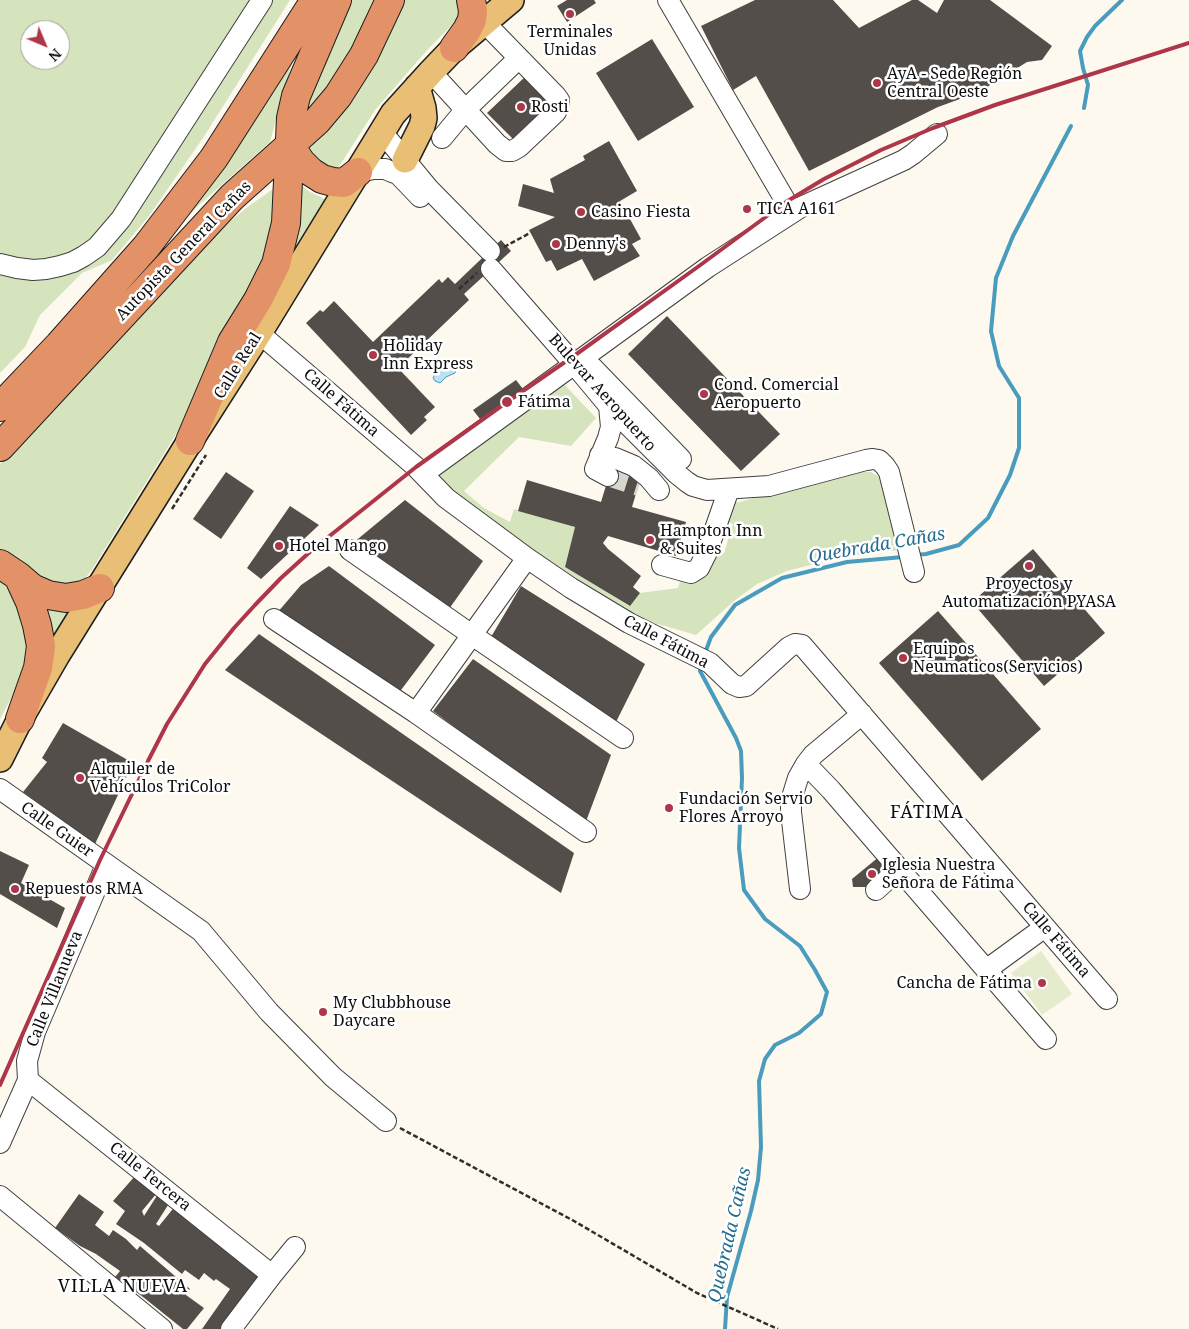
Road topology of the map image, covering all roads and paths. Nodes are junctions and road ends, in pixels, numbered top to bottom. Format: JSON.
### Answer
{"nodes":[{"id":1,"x":262,"y":0,"type":"edge"},
{"id":2,"x":315,"y":0,"type":"edge"},
{"id":3,"x":337,"y":0,"type":"edge"},
{"id":4,"x":390,"y":0,"type":"edge"},
{"id":5,"x":510,"y":0,"type":"edge"},
{"id":6,"x":668,"y":0,"type":"edge"},
{"id":7,"x":478,"y":11,"type":"edge"},
{"id":8,"x":454,"y":48,"type":"joint"},
{"id":9,"x":519,"y":58,"type":"junction"},
{"id":10,"x":424,"y":80,"type":"junction"},
{"id":11,"x":466,"y":110,"type":"junction"},
{"id":12,"x":382,"y":132,"type":"junction"},
{"id":13,"x":937,"y":134,"type":"dead end"},
{"id":14,"x":442,"y":138,"type":"dead end"},
{"id":15,"x":290,"y":146,"type":"junction"},
{"id":16,"x":404,"y":160,"type":"junction"},
{"id":17,"x":358,"y":172,"type":"junction"},
{"id":18,"x":425,"y":193,"type":"junction"},
{"id":19,"x":792,"y":212,"type":"junction"},
{"id":20,"x":0,"y":264,"type":"edge"},
{"id":21,"x":259,"y":333,"type":"junction"},
{"id":22,"x":578,"y":361,"type":"junction"},
{"id":23,"x":609,"y":406,"type":"junction"},
{"id":24,"x":0,"y":407,"type":"edge"},
{"id":25,"x":200,"y":445,"type":"junction"},
{"id":26,"x":0,"y":447,"type":"edge"},
{"id":27,"x":600,"y":455,"type":"junction"},
{"id":28,"x":423,"y":474,"type":"junction"},
{"id":29,"x":608,"y":476,"type":"tunnel mouth"},
{"id":30,"x":695,"y":481,"type":"junction"},
{"id":31,"x":639,"y":486,"type":"tunnel mouth"},
{"id":32,"x":729,"y":489,"type":"junction"},
{"id":33,"x":659,"y":490,"type":"junction"},
{"id":34,"x":171,"y":510,"type":"dead end"},
{"id":35,"x":350,"y":550,"type":"dead end"},
{"id":36,"x":528,"y":558,"type":"junction"},
{"id":37,"x":662,"y":565,"type":"dead end"},
{"id":38,"x":9,"y":570,"type":"edge"},
{"id":39,"x":914,"y":572,"type":"dead end"},
{"id":40,"x":100,"y":588,"type":"junction"},
{"id":41,"x":274,"y":619,"type":"dead end"},
{"id":42,"x":472,"y":635,"type":"junction"},
{"id":43,"x":416,"y":713,"type":"junction"},
{"id":44,"x":862,"y":714,"type":"junction"},
{"id":45,"x":20,"y":718,"type":"junction"},
{"id":46,"x":623,"y":738,"type":"dead end"},
{"id":47,"x":0,"y":759,"type":"edge"},
{"id":48,"x":806,"y":764,"type":"junction"},
{"id":49,"x":0,"y":789,"type":"edge"},
{"id":50,"x":586,"y":832,"type":"dead end"},
{"id":51,"x":110,"y":867,"type":"junction"},
{"id":52,"x":899,"y":869,"type":"junction"},
{"id":53,"x":800,"y":889,"type":"dead end"},
{"id":54,"x":876,"y":890,"type":"dead end"},
{"id":55,"x":1045,"y":927,"type":"junction"},
{"id":56,"x":986,"y":970,"type":"junction"},
{"id":57,"x":1107,"y":999,"type":"dead end"},
{"id":58,"x":1046,"y":1039,"type":"dead end"},
{"id":59,"x":28,"y":1080,"type":"junction"},
{"id":60,"x":386,"y":1121,"type":"joint"},
{"id":61,"x":0,"y":1143,"type":"edge"},
{"id":62,"x":0,"y":1196,"type":"edge"},
{"id":63,"x":295,"y":1247,"type":"dead end"},
{"id":64,"x":272,"y":1275,"type":"junction"},
{"id":65,"x":162,"y":1329,"type":"edge"},
{"id":66,"x":231,"y":1329,"type":"edge"},
{"id":67,"x":778,"y":1329,"type":"edge"}],
"edges":[{"from":1,"to":20,"type":"street"},
{"from":2,"to":24,"type":"highway","name":"Autopista General Cañas"},
{"from":3,"to":15,"type":"highway"},
{"from":4,"to":15,"type":"highway","name":"Autopista General Cañas"},
{"from":5,"to":7,"type":"main road"},
{"from":6,"to":19,"type":"street"},
{"from":7,"to":8,"type":"highway"},
{"from":7,"to":9,"type":"street"},
{"from":8,"to":10,"type":"main road","name":"Calle Real"},
{"from":9,"to":11,"type":"street"},
{"from":9,"to":11,"type":"street"},
{"from":10,"to":11,"type":"street"},
{"from":10,"to":12,"type":"main road","name":"Calle Real"},
{"from":10,"to":16,"type":"main road"},
{"from":11,"to":14,"type":"street"},
{"from":12,"to":16,"type":"street","name":"Bulevar Aeropuerto"},
{"from":12,"to":17,"type":"main road","name":"Calle Real"},
{"from":13,"to":19,"type":"street"},
{"from":15,"to":17,"type":"highway"},
{"from":15,"to":25,"type":"highway"},
{"from":15,"to":26,"type":"highway","name":"Autopista General Cañas"},
{"from":16,"to":18,"type":"street","name":"Bulevar Aeropuerto"},
{"from":17,"to":18,"type":"street","name":"Bulevar Aeropuerto"},
{"from":17,"to":21,"type":"main road","name":"Calle Real"},
{"from":18,"to":22,"type":"street","name":"Bulevar Aeropuerto"},
{"from":19,"to":22,"type":"street"},
{"from":21,"to":25,"type":"main road","name":"Calle Real"},
{"from":21,"to":28,"type":"street","name":"Calle Fátima"},
{"from":22,"to":23,"type":"street","name":"Bulevar Aeropuerto"},
{"from":22,"to":28,"type":"street"},
{"from":22,"to":30,"type":"street","name":"Bulevar Aeropuerto"},
{"from":23,"to":27,"type":"street"},
{"from":23,"to":30,"type":"street","name":"Bulevar Aeropuerto"},
{"from":25,"to":34,"type":"path"},
{"from":25,"to":40,"type":"main road","name":"Calle Real"},
{"from":27,"to":29,"type":"street"},
{"from":27,"to":33,"type":"street"},
{"from":28,"to":36,"type":"street","name":"Calle Fátima"},
{"from":30,"to":32,"type":"street","name":"Bulevar Aeropuerto"},
{"from":30,"to":33,"type":"street"},
{"from":31,"to":33,"type":"street"},
{"from":32,"to":37,"type":"street"},
{"from":32,"to":39,"type":"street","name":"Bulevar Aeropuerto"},
{"from":35,"to":42,"type":"street"},
{"from":36,"to":42,"type":"street"},
{"from":36,"to":44,"type":"street","name":"Calle Fátima"},
{"from":38,"to":40,"type":"highway"},
{"from":38,"to":45,"type":"highway"},
{"from":40,"to":45,"type":"main road","name":"Calle Real"},
{"from":41,"to":43,"type":"street"},
{"from":42,"to":43,"type":"street"},
{"from":42,"to":46,"type":"street"},
{"from":43,"to":50,"type":"street"},
{"from":44,"to":48,"type":"street"},
{"from":44,"to":55,"type":"street","name":"Calle Fátima"},
{"from":45,"to":47,"type":"main road","name":"Calle Real"},
{"from":48,"to":52,"type":"street"},
{"from":48,"to":53,"type":"street"},
{"from":49,"to":51,"type":"street","name":"Calle Guier"},
{"from":51,"to":59,"type":"street","name":"Calle Villanueva"},
{"from":51,"to":60,"type":"street","name":"Calle Guier"},
{"from":52,"to":54,"type":"street"},
{"from":52,"to":56,"type":"street"},
{"from":55,"to":56,"type":"street"},
{"from":55,"to":57,"type":"street","name":"Calle Fátima"},
{"from":56,"to":58,"type":"street"},
{"from":59,"to":61,"type":"street","name":"Calle Villanueva"},
{"from":59,"to":64,"type":"street","name":"Calle Tercera"},
{"from":60,"to":67,"type":"path"},
{"from":62,"to":65,"type":"street"},
{"from":63,"to":64,"type":"street"},
{"from":64,"to":66,"type":"street"}]}
